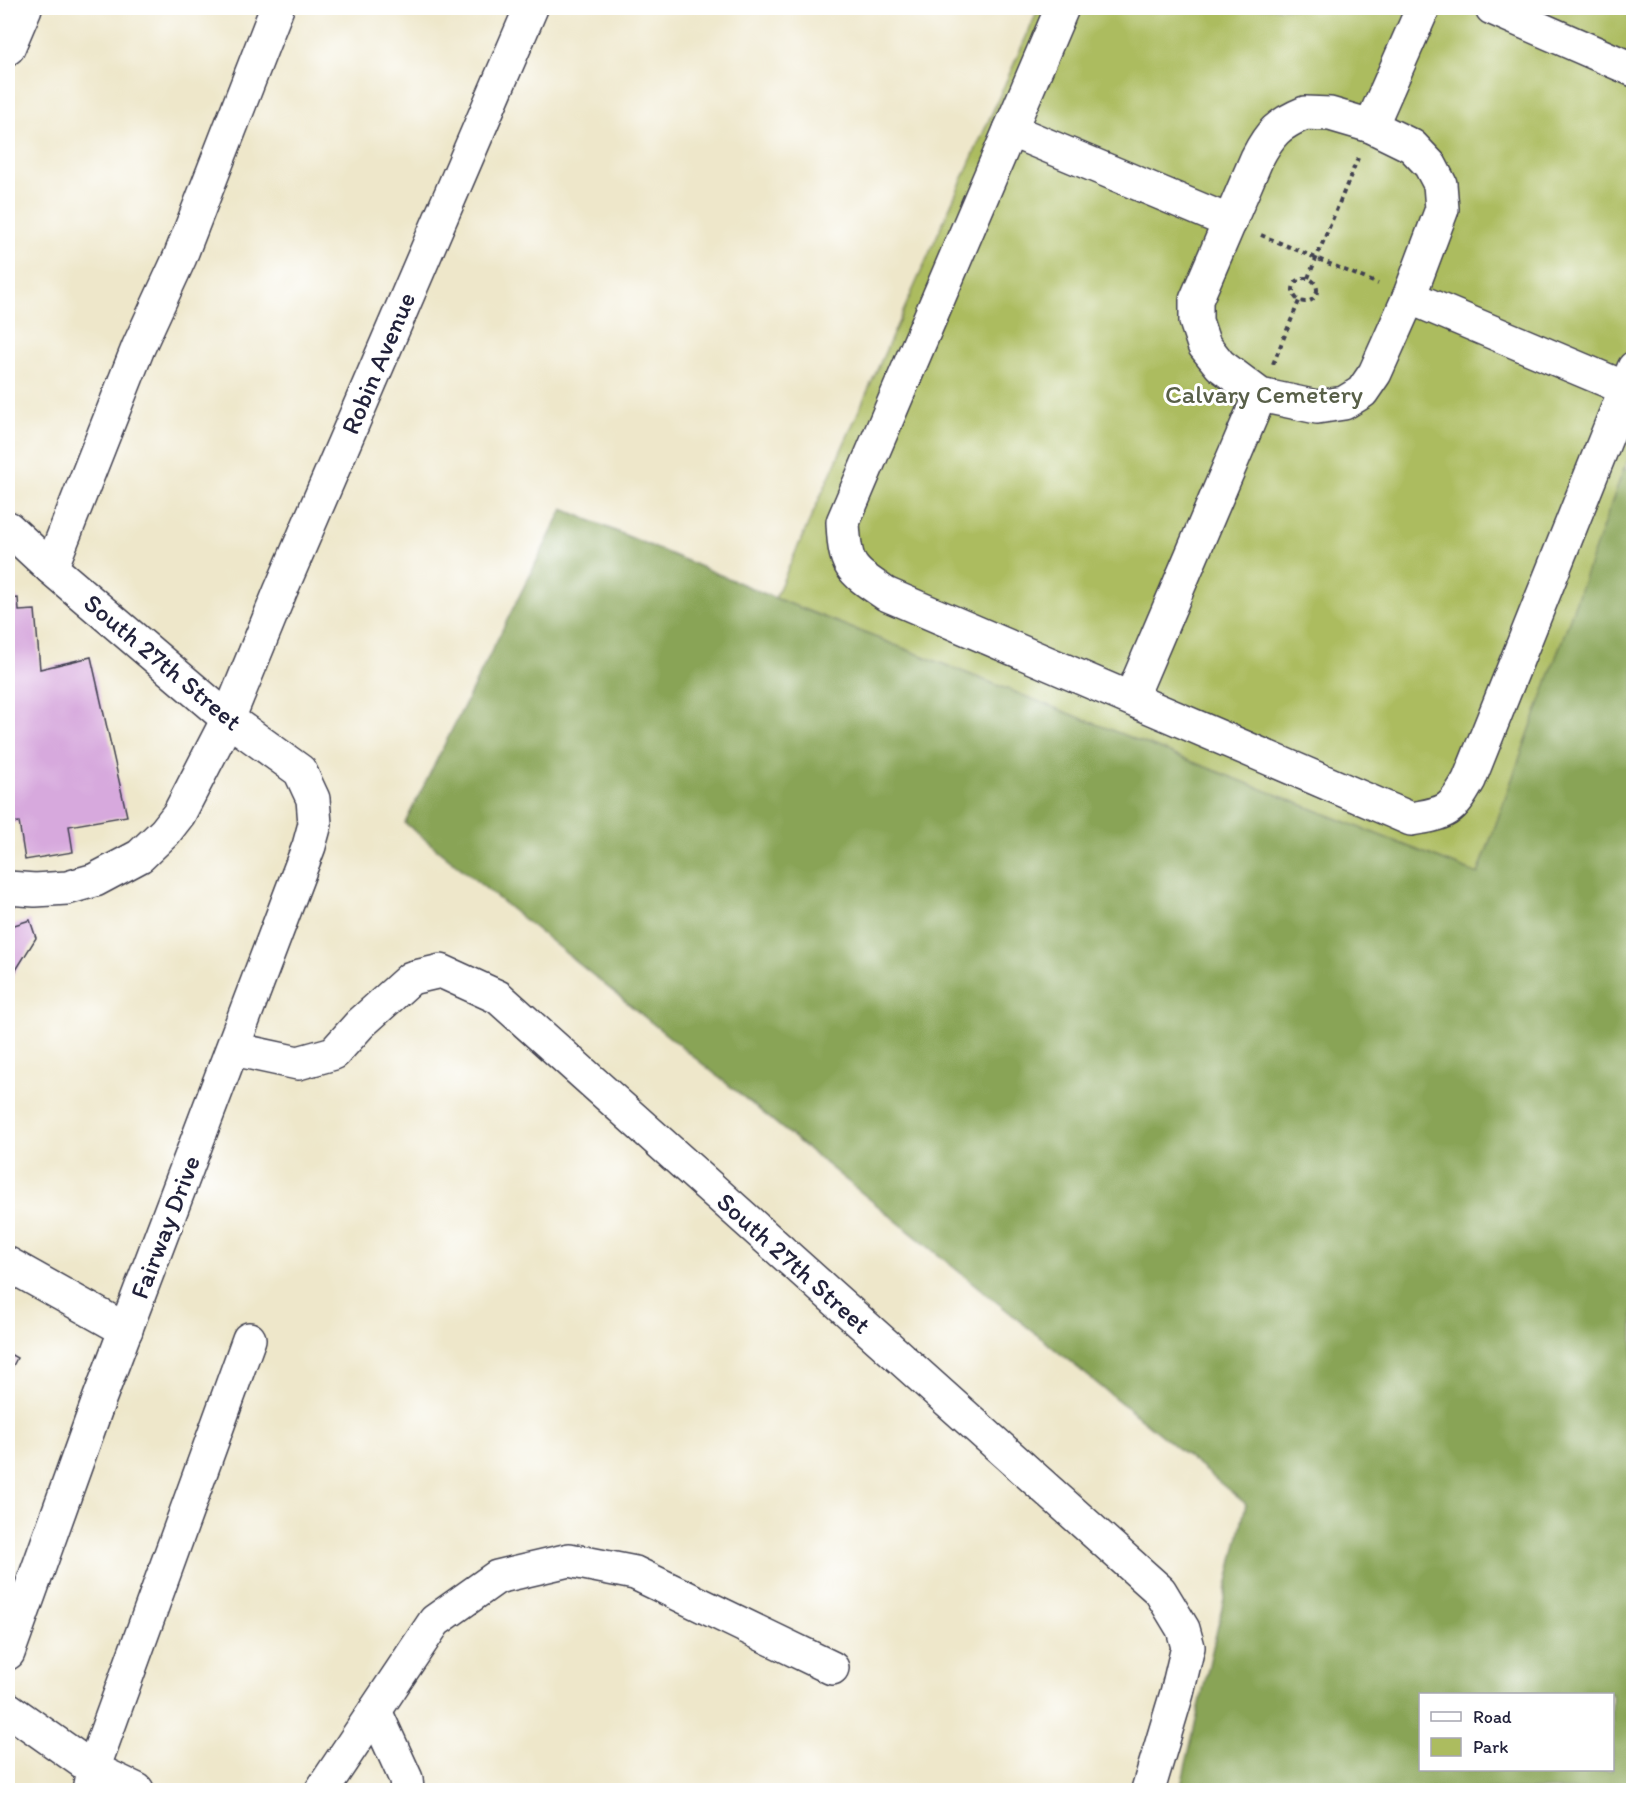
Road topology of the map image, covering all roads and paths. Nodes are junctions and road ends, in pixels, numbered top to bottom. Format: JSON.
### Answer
{"nodes":[{"id":1,"x":25,"y":8,"type":"edge"},
{"id":2,"x":277,"y":8,"type":"edge"},
{"id":3,"x":531,"y":8,"type":"edge"},
{"id":4,"x":1062,"y":8,"type":"edge"},
{"id":5,"x":1423,"y":8,"type":"edge"},
{"id":6,"x":1492,"y":8,"type":"edge"},
{"id":7,"x":8,"y":48,"type":"edge"},
{"id":8,"x":1634,"y":70,"type":"edge"},
{"id":9,"x":1371,"y":126,"type":"junction"},
{"id":10,"x":1010,"y":130,"type":"junction"},
{"id":11,"x":1230,"y":222,"type":"junction"},
{"id":12,"x":1316,"y":258,"type":"junction"},
{"id":13,"x":1308,"y":278,"type":"junction"},
{"id":14,"x":1409,"y":297,"type":"junction"},
{"id":15,"x":1299,"y":301,"type":"junction"},
{"id":16,"x":1629,"y":378,"type":"edge"},
{"id":17,"x":1260,"y":395,"type":"junction"},
{"id":18,"x":8,"y":528,"type":"edge"},
{"id":19,"x":51,"y":568,"type":"junction"},
{"id":20,"x":1131,"y":698,"type":"junction"},
{"id":21,"x":228,"y":719,"type":"junction"},
{"id":22,"x":313,"y":799,"type":"joint"},
{"id":23,"x":8,"y":888,"type":"edge"},
{"id":24,"x":233,"y":1049,"type":"junction"},
{"id":25,"x":8,"y":1264,"type":"edge"},
{"id":26,"x":126,"y":1330,"type":"junction"},
{"id":27,"x":249,"y":1339,"type":"dead end"},
{"id":28,"x":8,"y":1653,"type":"edge"},
{"id":29,"x":832,"y":1668,"type":"dead end"},
{"id":30,"x":8,"y":1709,"type":"edge"},
{"id":31,"x":375,"y":1711,"type":"junction"},
{"id":32,"x":91,"y":1780,"type":"edge"},
{"id":33,"x":137,"y":1791,"type":"edge"},
{"id":34,"x":322,"y":1791,"type":"edge"},
{"id":35,"x":407,"y":1791,"type":"edge"},
{"id":36,"x":1148,"y":1791,"type":"edge"}],
"edges":[{"from":1,"to":7,"type":"street"},
{"from":2,"to":19,"type":"street"},
{"from":3,"to":21,"type":"street","name":"Robin Avenue"},
{"from":4,"to":10,"type":"street"},
{"from":5,"to":9,"type":"street"},
{"from":6,"to":8,"type":"street"},
{"from":9,"to":11,"type":"street"},
{"from":9,"to":12,"type":"path"},
{"from":9,"to":14,"type":"street"},
{"from":10,"to":11,"type":"street"},
{"from":10,"to":20,"type":"street"},
{"from":11,"to":12,"type":"path"},
{"from":11,"to":17,"type":"street"},
{"from":12,"to":13,"type":"path"},
{"from":12,"to":14,"type":"path"},
{"from":13,"to":15,"type":"path"},
{"from":13,"to":15,"type":"path"},
{"from":14,"to":16,"type":"street"},
{"from":14,"to":17,"type":"street"},
{"from":15,"to":17,"type":"path"},
{"from":16,"to":20,"type":"street"},
{"from":17,"to":20,"type":"street"},
{"from":18,"to":19,"type":"street","name":"South 27th Street"},
{"from":19,"to":21,"type":"street","name":"South 27th Street"},
{"from":21,"to":22,"type":"street","name":"South 27th Street"},
{"from":21,"to":23,"type":"street","name":"Robin Avenue"},
{"from":22,"to":24,"type":"street","name":"Fairway Drive"},
{"from":24,"to":26,"type":"street","name":"Fairway Drive"},
{"from":24,"to":36,"type":"street","name":"South 27th Street"},
{"from":25,"to":26,"type":"street"},
{"from":26,"to":28,"type":"street","name":"Fairway Drive"},
{"from":27,"to":32,"type":"street"},
{"from":29,"to":31,"type":"street"},
{"from":30,"to":32,"type":"street"},
{"from":31,"to":34,"type":"street"},
{"from":31,"to":35,"type":"street"},
{"from":32,"to":33,"type":"street"}]}
